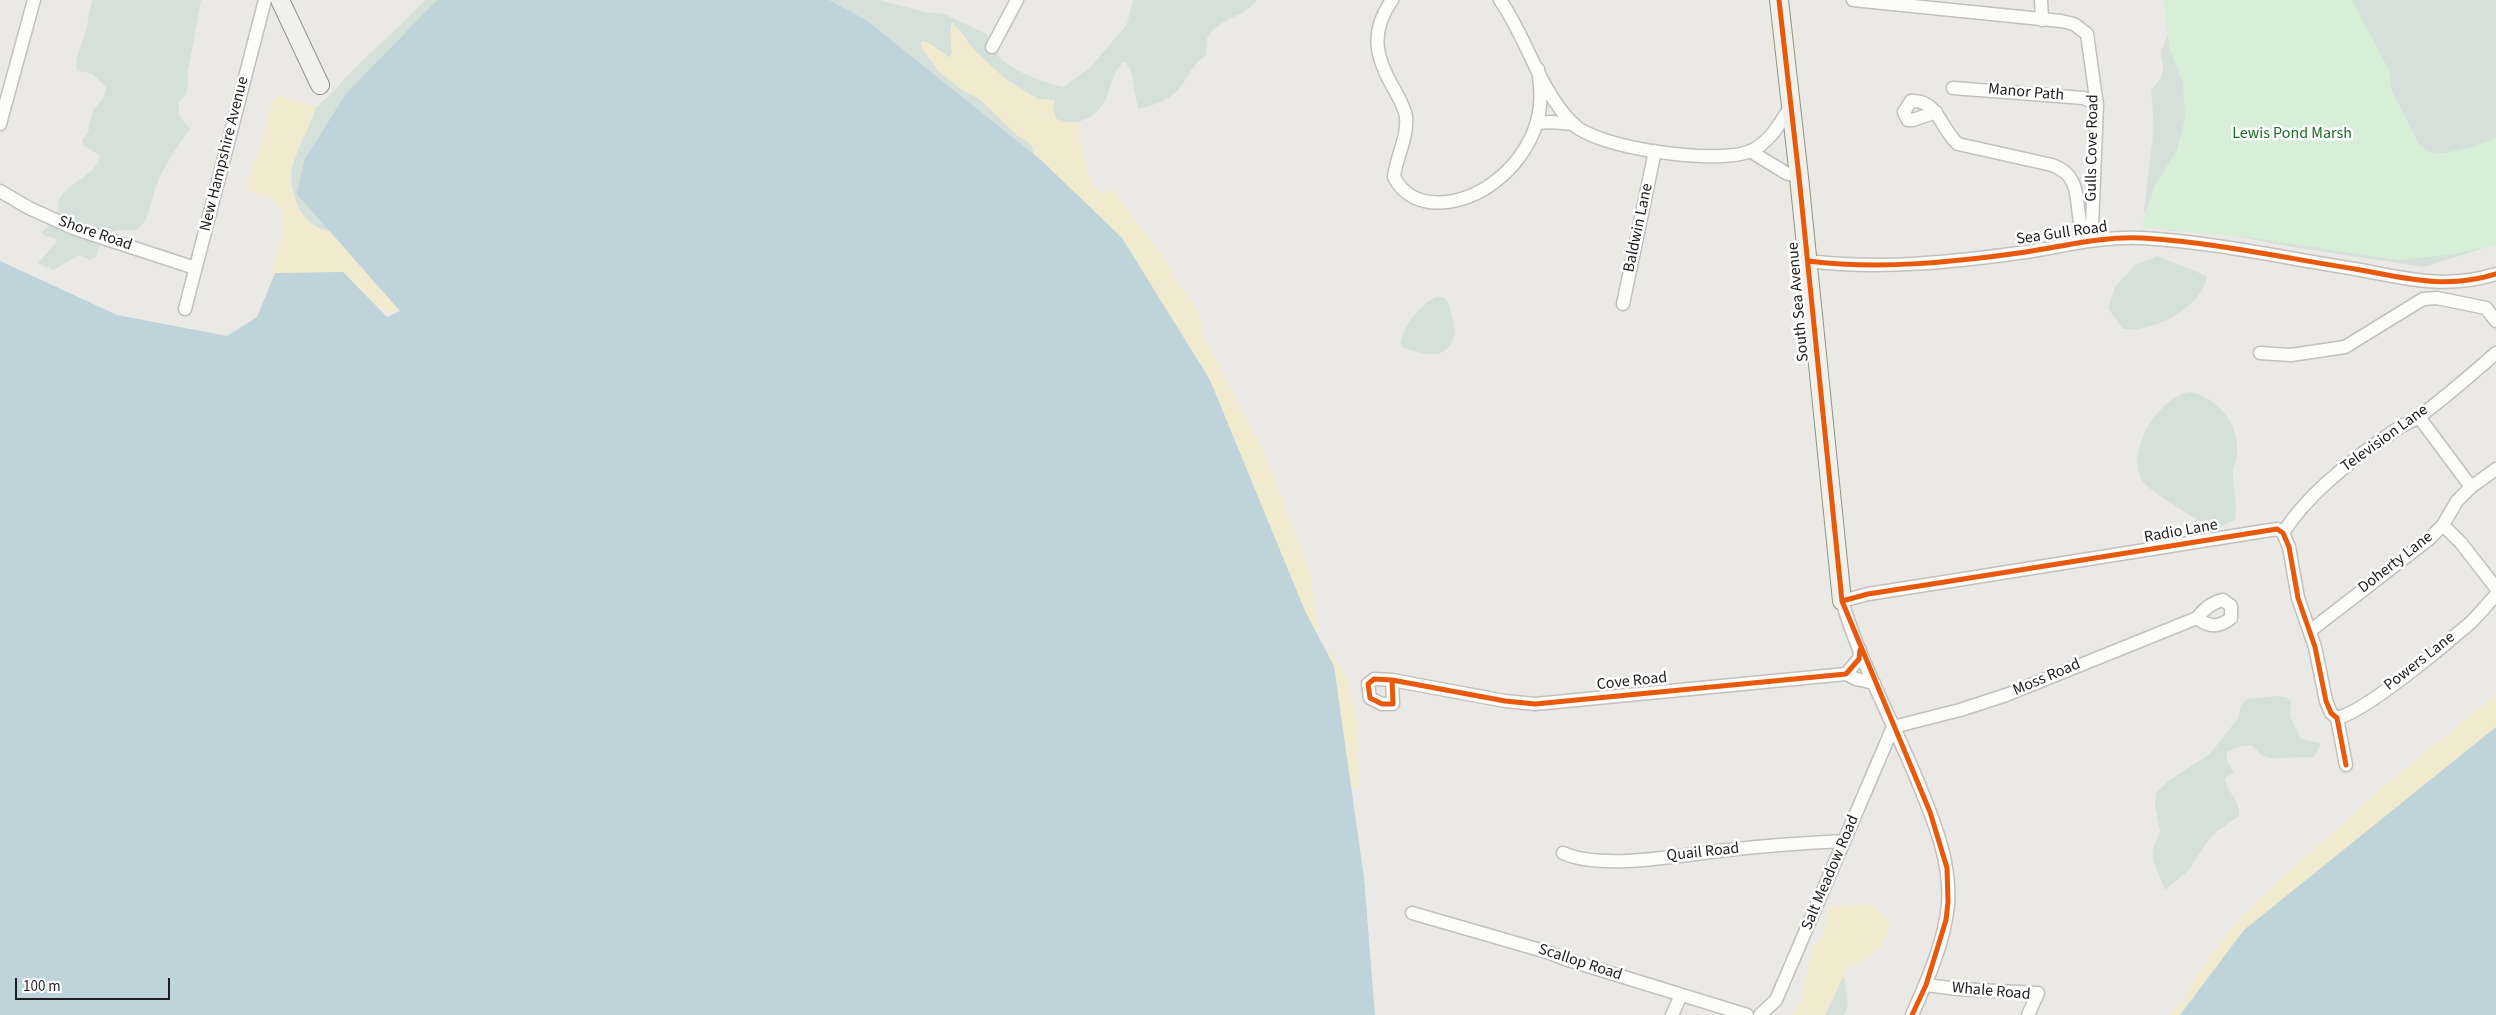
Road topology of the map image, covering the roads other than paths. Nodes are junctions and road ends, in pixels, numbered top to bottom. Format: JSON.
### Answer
{"nodes":[{"id":1,"x":34,"y":0,"type":"edge"},
{"id":2,"x":265,"y":0,"type":"edge"},
{"id":3,"x":280,"y":0,"type":"edge"},
{"id":4,"x":1017,"y":0,"type":"edge"},
{"id":5,"x":1392,"y":0,"type":"edge"},
{"id":6,"x":1500,"y":0,"type":"edge"},
{"id":7,"x":1779,"y":0,"type":"edge"},
{"id":8,"x":1853,"y":0,"type":"edge"},
{"id":9,"x":2041,"y":0,"type":"edge"},
{"id":10,"x":2042,"y":20,"type":"junction"},
{"id":11,"x":992,"y":47,"type":"dead end"},
{"id":12,"x":1538,"y":70,"type":"junction"},
{"id":13,"x":320,"y":85,"type":"dead end"},
{"id":14,"x":1952,"y":88,"type":"dead end"},
{"id":15,"x":1792,"y":105,"type":"junction"},
{"id":16,"x":2097,"y":105,"type":"junction"},
{"id":17,"x":1936,"y":112,"type":"dead end"},
{"id":18,"x":0,"y":124,"type":"edge"},
{"id":19,"x":1537,"y":124,"type":"junction"},
{"id":20,"x":1574,"y":124,"type":"junction"},
{"id":21,"x":1655,"y":151,"type":"junction"},
{"id":22,"x":1750,"y":152,"type":"junction"},
{"id":23,"x":1800,"y":177,"type":"junction"},
{"id":24,"x":0,"y":191,"type":"edge"},
{"id":25,"x":2087,"y":240,"type":"junction"},
{"id":26,"x":1808,"y":261,"type":"junction"},
{"id":27,"x":195,"y":268,"type":"junction"},
{"id":28,"x":2496,"y":274,"type":"edge"},
{"id":29,"x":1623,"y":304,"type":"dead end"},
{"id":30,"x":185,"y":309,"type":"dead end"},
{"id":31,"x":2496,"y":321,"type":"edge"},
{"id":32,"x":2260,"y":353,"type":"dead end"},
{"id":33,"x":2496,"y":353,"type":"edge"},
{"id":34,"x":2419,"y":417,"type":"junction"},
{"id":35,"x":2496,"y":469,"type":"edge"},
{"id":36,"x":2470,"y":487,"type":"junction"},
{"id":37,"x":2443,"y":525,"type":"junction"},
{"id":38,"x":2283,"y":534,"type":"junction"},
{"id":39,"x":2496,"y":588,"type":"edge"},
{"id":40,"x":2496,"y":595,"type":"edge"},
{"id":41,"x":1842,"y":602,"type":"junction"},
{"id":42,"x":2196,"y":618,"type":"dead end"},
{"id":43,"x":2310,"y":631,"type":"junction"},
{"id":44,"x":1860,"y":650,"type":"junction"},
{"id":45,"x":1846,"y":674,"type":"junction"},
{"id":46,"x":1392,"y":680,"type":"dead end"},
{"id":47,"x":1874,"y":683,"type":"junction"},
{"id":48,"x":2337,"y":718,"type":"junction"},
{"id":49,"x":1894,"y":727,"type":"junction"},
{"id":50,"x":2346,"y":764,"type":"dead end"},
{"id":51,"x":1844,"y":842,"type":"junction"},
{"id":52,"x":1563,"y":853,"type":"dead end"},
{"id":53,"x":1412,"y":913,"type":"dead end"},
{"id":54,"x":1926,"y":985,"type":"junction"},
{"id":55,"x":1681,"y":995,"type":"junction"},
{"id":56,"x":1672,"y":1015,"type":"edge"},
{"id":57,"x":1747,"y":1015,"type":"edge"},
{"id":58,"x":1760,"y":1015,"type":"edge"},
{"id":59,"x":1912,"y":1015,"type":"edge"},
{"id":60,"x":2028,"y":1015,"type":"edge"}],
"edges":[{"from":1,"to":18,"type":"street"},
{"from":2,"to":27,"type":"street","name":"New Hampshire Avenue"},
{"from":3,"to":13,"type":"street"},
{"from":4,"to":11,"type":"street"},
{"from":5,"to":19,"type":"street"},
{"from":6,"to":12,"type":"street"},
{"from":7,"to":15,"type":"street","name":"South Sea Avenue"},
{"from":8,"to":10,"type":"street"},
{"from":9,"to":10,"type":"street"},
{"from":10,"to":16,"type":"street","name":"Gulls Cove Road"},
{"from":12,"to":19,"type":"street"},
{"from":12,"to":20,"type":"street"},
{"from":14,"to":16,"type":"street","name":"Manor Path"},
{"from":15,"to":22,"type":"street"},
{"from":15,"to":23,"type":"street","name":"South Sea Avenue"},
{"from":16,"to":25,"type":"street","name":"Gulls Cove Road"},
{"from":17,"to":25,"type":"street"},
{"from":19,"to":20,"type":"street"},
{"from":20,"to":21,"type":"street"},
{"from":21,"to":22,"type":"street"},
{"from":21,"to":29,"type":"street","name":"Baldwin Lane"},
{"from":22,"to":23,"type":"street"},
{"from":23,"to":26,"type":"street","name":"South Sea Avenue"},
{"from":24,"to":27,"type":"street","name":"Shore Road"},
{"from":25,"to":26,"type":"street","name":"Sea Gull Road"},
{"from":25,"to":28,"type":"street","name":"Sea Gull Road"},
{"from":26,"to":41,"type":"street","name":"South Sea Avenue"},
{"from":27,"to":30,"type":"street","name":"New Hampshire Avenue"},
{"from":31,"to":32,"type":"street"},
{"from":33,"to":34,"type":"street","name":"Television Lane"},
{"from":34,"to":36,"type":"street"},
{"from":34,"to":38,"type":"street","name":"Television Lane"},
{"from":35,"to":36,"type":"street","name":"Doherty Lane"},
{"from":36,"to":37,"type":"street","name":"Doherty Lane"},
{"from":37,"to":39,"type":"street"},
{"from":37,"to":43,"type":"street","name":"Doherty Lane"},
{"from":38,"to":41,"type":"street","name":"Radio Lane"},
{"from":38,"to":43,"type":"street"},
{"from":40,"to":48,"type":"street","name":"Powers Lane"},
{"from":41,"to":44,"type":"street"},
{"from":42,"to":49,"type":"street","name":"Moss Road"},
{"from":43,"to":48,"type":"street"},
{"from":44,"to":45,"type":"street"},
{"from":44,"to":47,"type":"street"},
{"from":45,"to":46,"type":"street","name":"Cove Road"},
{"from":45,"to":47,"type":"street","name":"Cove Road"},
{"from":47,"to":49,"type":"street"},
{"from":48,"to":50,"type":"street"},
{"from":49,"to":51,"type":"street","name":"Salt Meadow Road"},
{"from":49,"to":54,"type":"street"},
{"from":51,"to":52,"type":"street","name":"Quail Road"},
{"from":51,"to":58,"type":"street","name":"Salt Meadow Road"},
{"from":53,"to":55,"type":"street","name":"Scallop Road"},
{"from":54,"to":59,"type":"street"},
{"from":54,"to":60,"type":"street","name":"Whale Road"},
{"from":55,"to":56,"type":"street"},
{"from":55,"to":57,"type":"street","name":"Scallop Road"}]}
